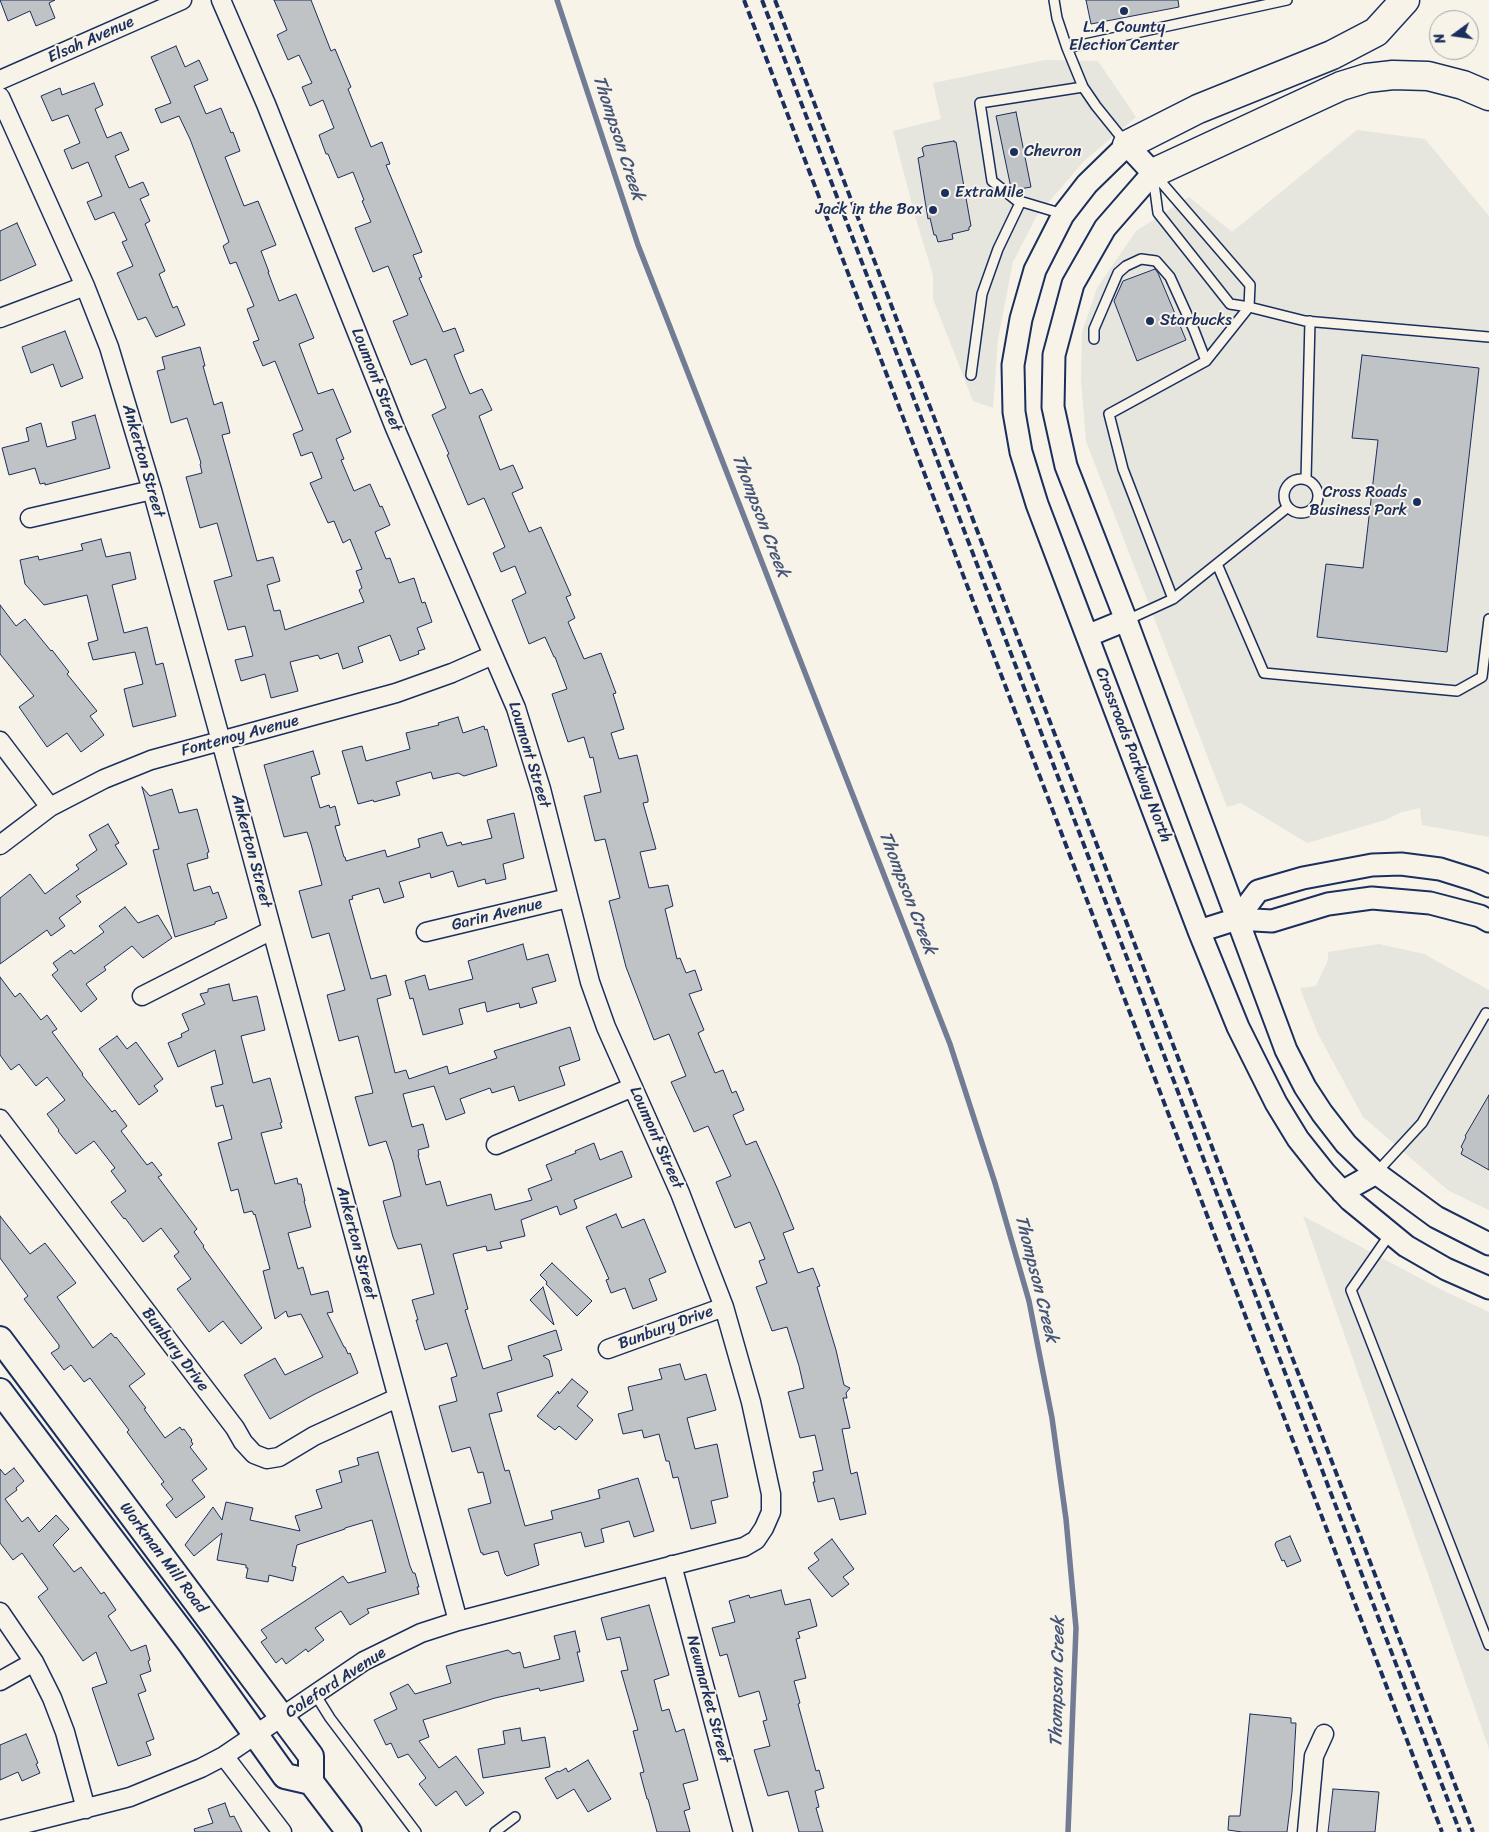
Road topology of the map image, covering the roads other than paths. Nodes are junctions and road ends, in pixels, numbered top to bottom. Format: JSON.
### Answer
{"nodes":[{"id":1,"x":182,"y":0,"type":"edge"},
{"id":2,"x":221,"y":0,"type":"edge"},
{"id":3,"x":1054,"y":0,"type":"edge"},
{"id":4,"x":1287,"y":0,"type":"edge"},
{"id":5,"x":1405,"y":0,"type":"edge"},
{"id":6,"x":1067,"y":48,"type":"junction"},
{"id":7,"x":0,"y":80,"type":"edge"},
{"id":8,"x":1083,"y":87,"type":"junction"},
{"id":9,"x":1489,"y":96,"type":"edge"},
{"id":10,"x":0,"y":97,"type":"edge"},
{"id":11,"x":1127,"y":145,"type":"junction"},
{"id":12,"x":1153,"y":173,"type":"junction"},
{"id":13,"x":1021,"y":201,"type":"junction"},
{"id":14,"x":1063,"y":214,"type":"junction"},
{"id":15,"x":85,"y":286,"type":"junction"},
{"id":16,"x":1249,"y":307,"type":"junction"},
{"id":17,"x":0,"y":318,"type":"edge"},
{"id":18,"x":1310,"y":321,"type":"junction"},
{"id":19,"x":1489,"y":336,"type":"edge"},
{"id":20,"x":1094,"y":339,"type":"dead end"},
{"id":21,"x":1206,"y":361,"type":"junction"},
{"id":22,"x":971,"y":374,"type":"dead end"},
{"id":23,"x":1306,"y":479,"type":"junction"},
{"id":24,"x":152,"y":490,"type":"junction"},
{"id":25,"x":1288,"y":507,"type":"junction"},
{"id":26,"x":30,"y":518,"type":"dead end"},
{"id":27,"x":1217,"y":564,"type":"junction"},
{"id":28,"x":1173,"y":599,"type":"junction"},
{"id":29,"x":1489,"y":619,"type":"edge"},
{"id":30,"x":1126,"y":620,"type":"junction"},
{"id":31,"x":1087,"y":636,"type":"junction"},
{"id":32,"x":493,"y":655,"type":"junction"},
{"id":33,"x":0,"y":741,"type":"edge"},
{"id":34,"x":221,"y":741,"type":"junction"},
{"id":35,"x":50,"y":807,"type":"junction"},
{"id":36,"x":0,"y":845,"type":"edge"},
{"id":37,"x":1489,"y":886,"type":"edge"},
{"id":38,"x":568,"y":898,"type":"junction"},
{"id":39,"x":1238,"y":919,"type":"junction"},
{"id":40,"x":1489,"y":921,"type":"edge"},
{"id":41,"x":272,"y":930,"type":"junction"},
{"id":42,"x":1199,"y":931,"type":"junction"},
{"id":43,"x":426,"y":932,"type":"dead end"},
{"id":44,"x":142,"y":996,"type":"dead end"},
{"id":45,"x":1489,"y":1014,"type":"edge"},
{"id":46,"x":633,"y":1087,"type":"junction"},
{"id":47,"x":0,"y":1119,"type":"edge"},
{"id":48,"x":496,"y":1146,"type":"dead end"},
{"id":49,"x":1376,"y":1172,"type":"junction"},
{"id":50,"x":1342,"y":1192,"type":"junction"},
{"id":51,"x":1390,"y":1234,"type":"junction"},
{"id":52,"x":1489,"y":1244,"type":"edge"},
{"id":53,"x":1489,"y":1288,"type":"edge"},
{"id":54,"x":724,"y":1307,"type":"junction"},
{"id":55,"x":0,"y":1339,"type":"edge"},
{"id":56,"x":608,"y":1349,"type":"dead end"},
{"id":57,"x":0,"y":1392,"type":"edge"},
{"id":58,"x":397,"y":1398,"type":"junction"},
{"id":59,"x":764,"y":1528,"type":"joint"},
{"id":60,"x":672,"y":1565,"type":"junction"},
{"id":61,"x":0,"y":1612,"type":"edge"},
{"id":62,"x":458,"y":1621,"type":"junction"},
{"id":63,"x":1489,"y":1645,"type":"edge"},
{"id":64,"x":34,"y":1662,"type":"junction"},
{"id":65,"x":0,"y":1681,"type":"edge"},
{"id":66,"x":315,"y":1694,"type":"junction"},
{"id":67,"x":282,"y":1718,"type":"junction"},
{"id":68,"x":1324,"y":1734,"type":"dead end"},
{"id":69,"x":255,"y":1735,"type":"junction"},
{"id":70,"x":224,"y":1756,"type":"junction"},
{"id":71,"x":311,"y":1782,"type":"junction"},
{"id":72,"x":86,"y":1809,"type":"junction"},
{"id":73,"x":515,"y":1817,"type":"dead end"},
{"id":74,"x":0,"y":1830,"type":"edge"},
{"id":75,"x":282,"y":1832,"type":"edge"},
{"id":76,"x":349,"y":1832,"type":"edge"},
{"id":77,"x":416,"y":1832,"type":"edge"},
{"id":78,"x":496,"y":1832,"type":"edge"},
{"id":79,"x":743,"y":1832,"type":"edge"},
{"id":80,"x":1307,"y":1832,"type":"edge"}],
"edges":[{"from":1,"to":7,"type":"street","name":"Elsah Avenue"},
{"from":2,"to":32,"type":"street","name":"Loumont Street"},
{"from":3,"to":6,"type":"lane"},
{"from":4,"to":6,"type":"lane"},
{"from":5,"to":11,"type":"highway"},
{"from":6,"to":8,"type":"lane"},
{"from":8,"to":11,"type":"lane"},
{"from":8,"to":13,"type":"lane"},
{"from":9,"to":12,"type":"highway"},
{"from":10,"to":15,"type":"street","name":"Ankerton Street"},
{"from":11,"to":12,"type":"street"},
{"from":11,"to":14,"type":"street","name":"Crossroads Parkway North"},
{"from":12,"to":16,"type":"lane"},
{"from":12,"to":16,"type":"lane"},
{"from":12,"to":30,"type":"street"},
{"from":13,"to":14,"type":"lane"},
{"from":13,"to":22,"type":"lane"},
{"from":14,"to":31,"type":"street","name":"Crossroads Parkway North"},
{"from":15,"to":17,"type":"street"},
{"from":15,"to":24,"type":"street","name":"Ankerton Street"},
{"from":16,"to":18,"type":"lane"},
{"from":16,"to":21,"type":"lane"},
{"from":18,"to":19,"type":"lane"},
{"from":18,"to":23,"type":"lane"},
{"from":20,"to":21,"type":"lane"},
{"from":21,"to":28,"type":"lane"},
{"from":23,"to":25,"type":"lane"},
{"from":23,"to":25,"type":"lane"},
{"from":24,"to":26,"type":"street"},
{"from":24,"to":34,"type":"street","name":"Ankerton Street"},
{"from":25,"to":27,"type":"lane"},
{"from":27,"to":28,"type":"lane"},
{"from":27,"to":29,"type":"lane"},
{"from":28,"to":30,"type":"lane"},
{"from":30,"to":31,"type":"street"},
{"from":30,"to":39,"type":"street"},
{"from":31,"to":42,"type":"street","name":"Crossroads Parkway North"},
{"from":32,"to":34,"type":"street","name":"Fontenoy Avenue"},
{"from":32,"to":38,"type":"street","name":"Loumont Street"},
{"from":33,"to":35,"type":"street"},
{"from":34,"to":35,"type":"street","name":"Fontenoy Avenue"},
{"from":34,"to":41,"type":"street","name":"Ankerton Street"},
{"from":35,"to":36,"type":"street","name":"Fontenoy Avenue"},
{"from":37,"to":39,"type":"street"},
{"from":38,"to":43,"type":"street","name":"Garin Avenue"},
{"from":38,"to":46,"type":"street","name":"Loumont Street"},
{"from":39,"to":40,"type":"street"},
{"from":39,"to":42,"type":"street"},
{"from":39,"to":49,"type":"street"},
{"from":41,"to":44,"type":"street"},
{"from":41,"to":58,"type":"street","name":"Ankerton Street"},
{"from":42,"to":50,"type":"street","name":"Crossroads Parkway North"},
{"from":45,"to":49,"type":"lane"},
{"from":46,"to":48,"type":"street"},
{"from":46,"to":54,"type":"street","name":"Loumont Street"},
{"from":47,"to":58,"type":"street","name":"Bunbury Drive"},
{"from":49,"to":50,"type":"street"},
{"from":49,"to":52,"type":"street"},
{"from":50,"to":51,"type":"street","name":"Crossroads Parkway North"},
{"from":51,"to":53,"type":"street","name":"Crossroads Parkway North"},
{"from":51,"to":63,"type":"lane"},
{"from":54,"to":56,"type":"street","name":"Bunbury Drive"},
{"from":54,"to":59,"type":"street","name":"Loumont Street"},
{"from":55,"to":67,"type":"main road","name":"Workman Mill Road"},
{"from":57,"to":69,"type":"main road","name":"Workman Mill Road"},
{"from":58,"to":62,"type":"street","name":"Ankerton Street"},
{"from":59,"to":60,"type":"street","name":"Coleford Avenue"},
{"from":60,"to":62,"type":"street","name":"Coleford Avenue"},
{"from":60,"to":79,"type":"street","name":"Newmarket Street"},
{"from":61,"to":64,"type":"street"},
{"from":62,"to":66,"type":"street","name":"Coleford Avenue"},
{"from":64,"to":65,"type":"street"},
{"from":64,"to":72,"type":"street"},
{"from":66,"to":67,"type":"street","name":"Coleford Avenue"},
{"from":66,"to":77,"type":"lane"},
{"from":67,"to":69,"type":"street","name":"Coleford Avenue"},
{"from":67,"to":71,"type":"main road","name":"Workman Mill Road"},
{"from":68,"to":80,"type":"street"},
{"from":69,"to":70,"type":"street","name":"Coleford Avenue"},
{"from":69,"to":71,"type":"main road","name":"Workman Mill Road"},
{"from":70,"to":72,"type":"street","name":"Coleford Avenue"},
{"from":70,"to":75,"type":"street"},
{"from":71,"to":76,"type":"main road"},
{"from":72,"to":74,"type":"street","name":"Coleford Avenue"},
{"from":73,"to":78,"type":"lane"}]}
